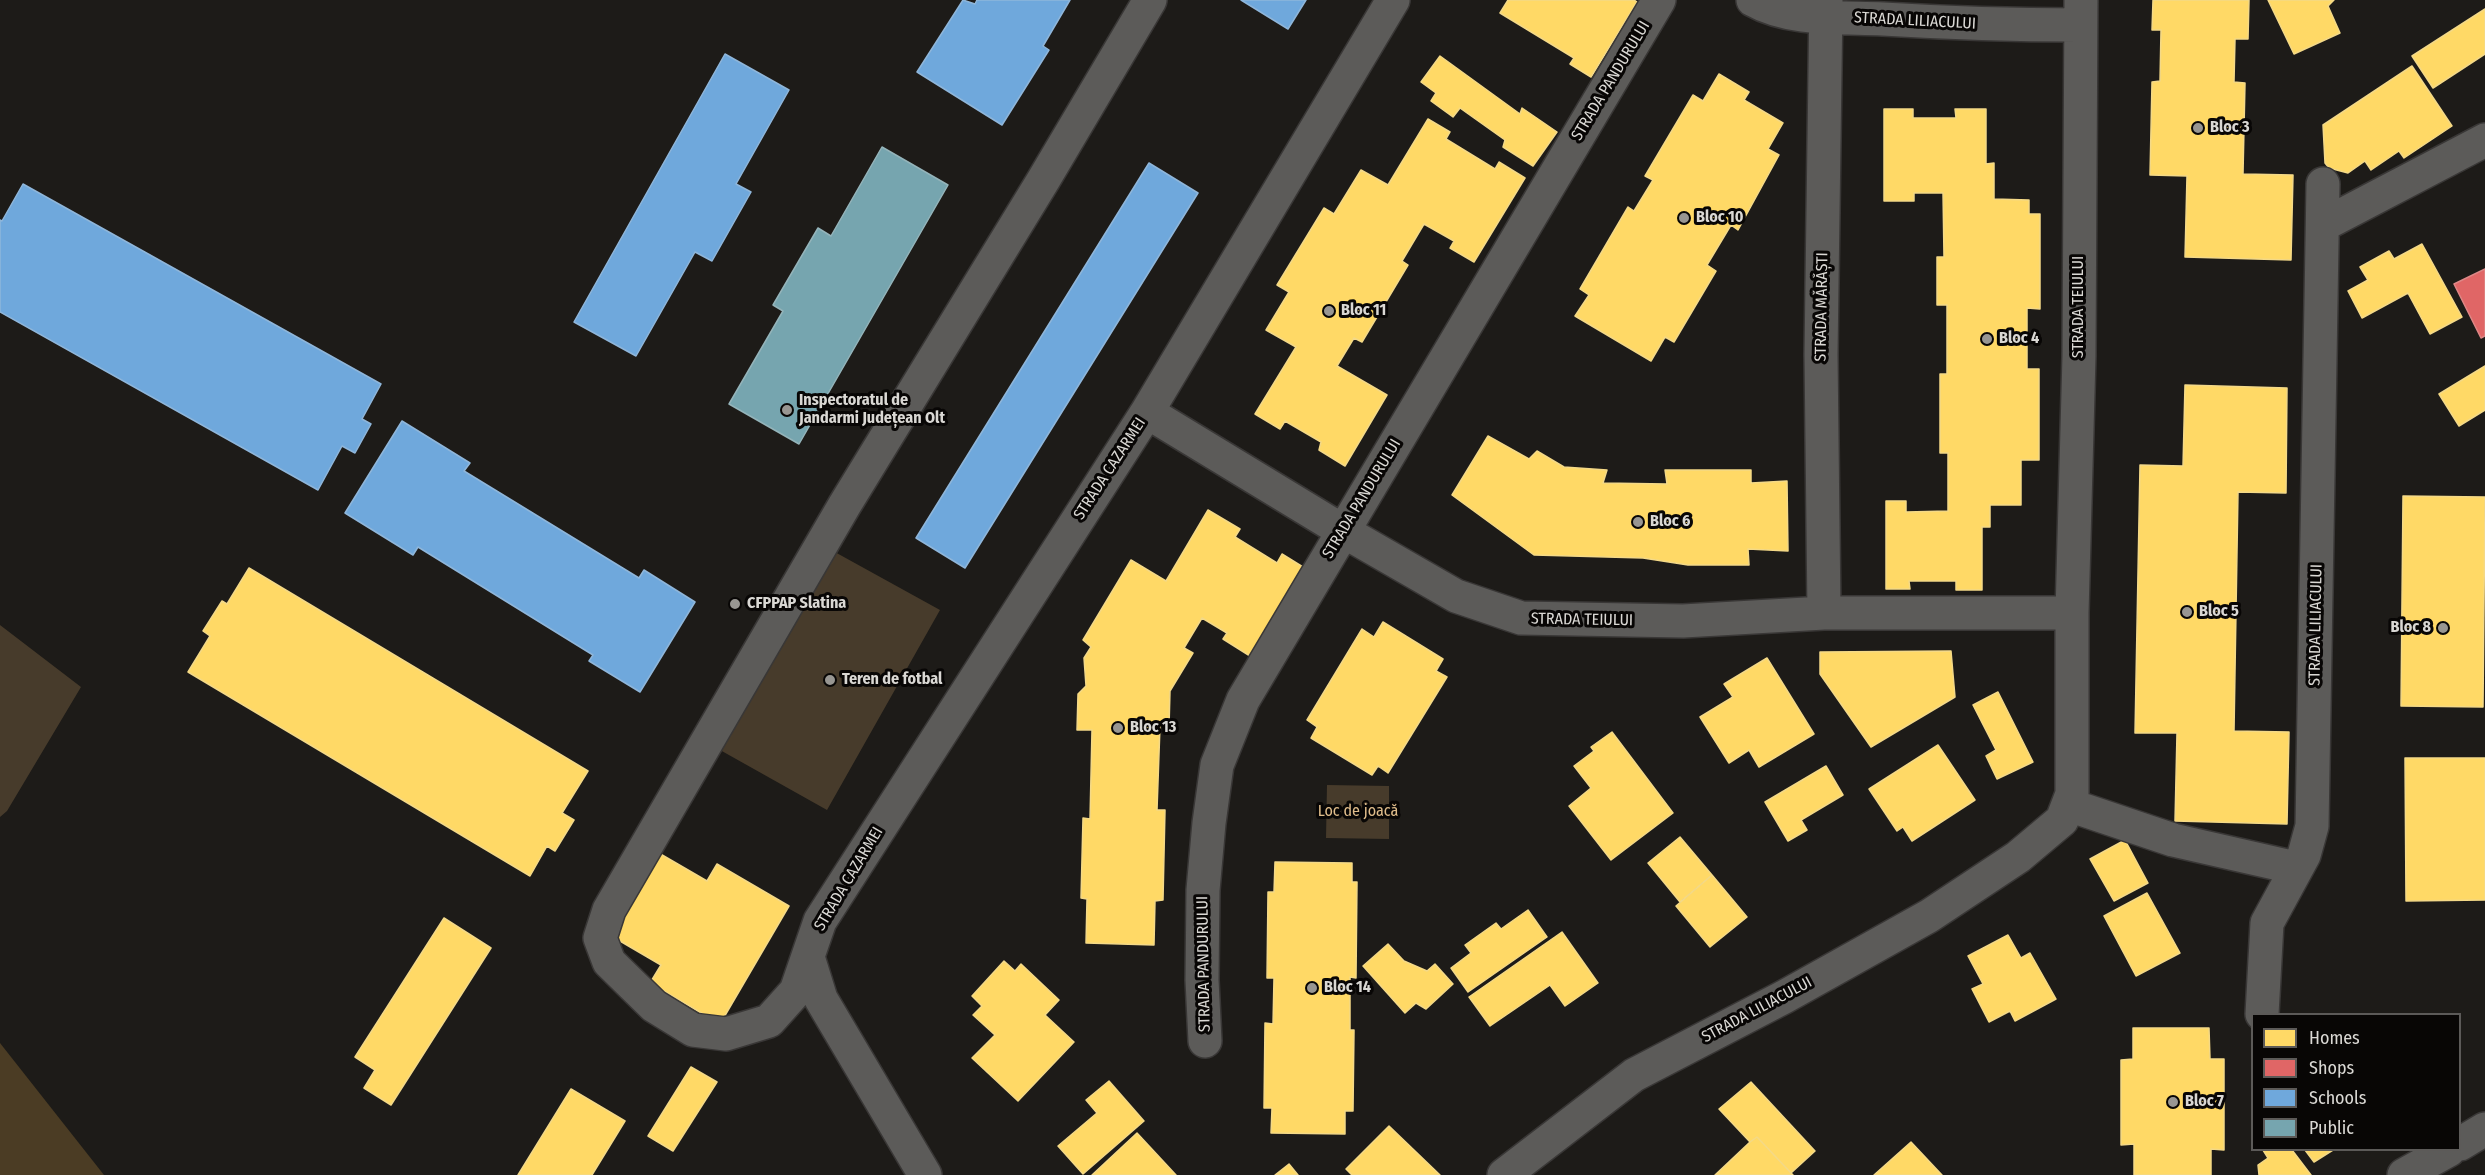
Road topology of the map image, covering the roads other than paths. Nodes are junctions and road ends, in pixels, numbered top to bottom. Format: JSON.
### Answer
{"nodes":[{"id":1,"x":1150,"y":0,"type":"edge"},
{"id":2,"x":1393,"y":0,"type":"edge"},
{"id":3,"x":1659,"y":0,"type":"edge"},
{"id":4,"x":1753,"y":0,"type":"edge"},
{"id":5,"x":1825,"y":8,"type":"edge"},
{"id":6,"x":2080,"y":13,"type":"edge"},
{"id":7,"x":2485,"y":140,"type":"edge"},
{"id":8,"x":2323,"y":183,"type":"dead end"},
{"id":9,"x":2323,"y":225,"type":"junction"},
{"id":10,"x":1147,"y":412,"type":"junction"},
{"id":11,"x":1343,"y":531,"type":"junction"},
{"id":12,"x":1824,"y":613,"type":"junction"},
{"id":13,"x":2072,"y":613,"type":"junction"},
{"id":14,"x":2069,"y":805,"type":"junction"},
{"id":15,"x":2296,"y":868,"type":"junction"},
{"id":16,"x":808,"y":957,"type":"junction"},
{"id":17,"x":2262,"y":1013,"type":"edge"},
{"id":18,"x":1205,"y":1041,"type":"dead end"},
{"id":19,"x":2485,"y":1129,"type":"edge"},
{"id":20,"x":2461,"y":1143,"type":"edge"},
{"id":21,"x":2446,"y":1151,"type":"edge"},
{"id":22,"x":1516,"y":1172,"type":"edge"},
{"id":23,"x":925,"y":1175,"type":"edge"},
{"id":24,"x":2404,"y":1175,"type":"edge"}],
"edges":[{"from":1,"to":16,"type":"street","name":"STRADA CAZARMEI"},
{"from":2,"to":10,"type":"street","name":"STRADA CAZARMEI"},
{"from":3,"to":11,"type":"street","name":"STRADA PANDURULUI"},
{"from":4,"to":5,"type":"street","name":"STRADA LILIACULUI"},
{"from":5,"to":6,"type":"street","name":"STRADA LILIACULUI"},
{"from":5,"to":12,"type":"street","name":"STRADA MĂRĂȘTI"},
{"from":6,"to":13,"type":"street","name":"STRADA TEIULUI"},
{"from":7,"to":9,"type":"street"},
{"from":8,"to":9,"type":"street","name":"STRADA LILIACULUI"},
{"from":9,"to":15,"type":"street","name":"STRADA LILIACULUI"},
{"from":10,"to":11,"type":"street","name":"STRADA TEIULUI"},
{"from":10,"to":16,"type":"street","name":"STRADA CAZARMEI"},
{"from":11,"to":12,"type":"street","name":"STRADA TEIULUI"},
{"from":11,"to":18,"type":"street","name":"STRADA PANDURULUI"},
{"from":12,"to":13,"type":"street","name":"STRADA TEIULUI"},
{"from":13,"to":14,"type":"street","name":"STRADA TEIULUI"},
{"from":14,"to":15,"type":"street"},
{"from":14,"to":22,"type":"street","name":"STRADA LILIACULUI"},
{"from":15,"to":17,"type":"street","name":"STRADA LILIACULUI"},
{"from":16,"to":23,"type":"street"},
{"from":19,"to":20,"type":"street"},
{"from":21,"to":24,"type":"street"}]}
